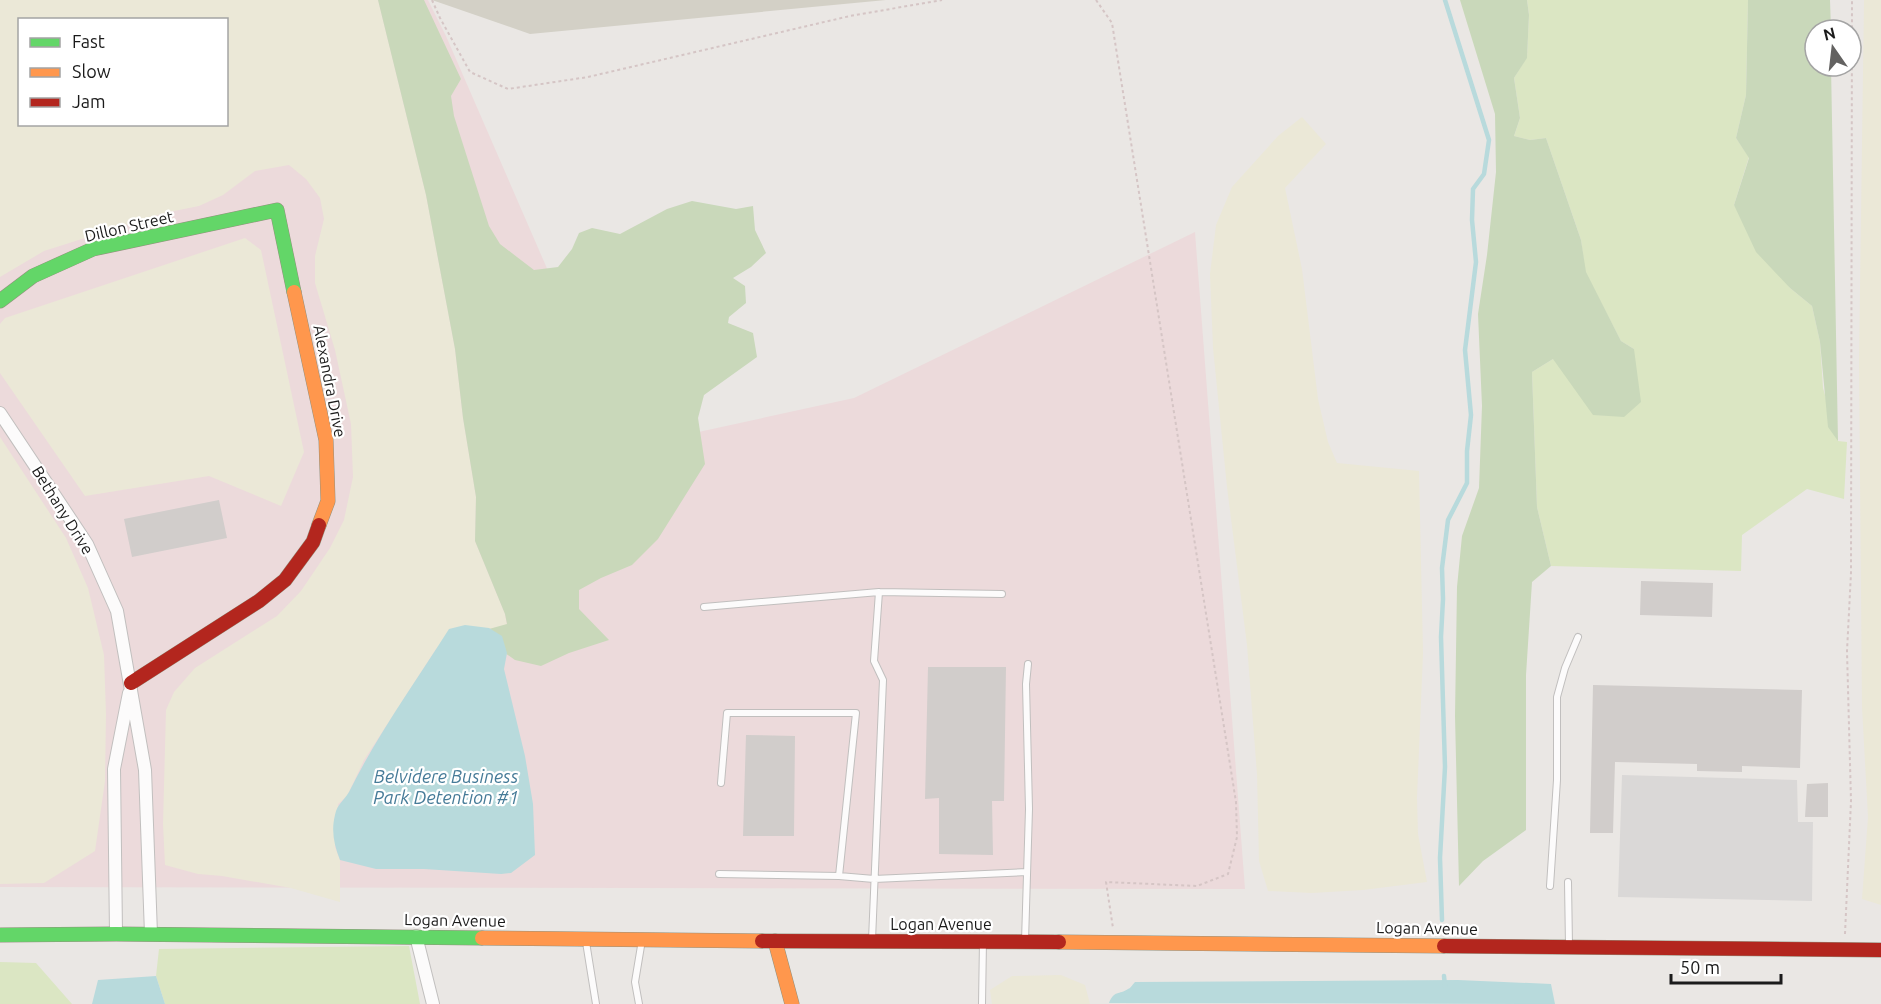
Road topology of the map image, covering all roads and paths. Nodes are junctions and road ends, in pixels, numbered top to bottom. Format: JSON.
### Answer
{"nodes":[{"id":1,"x":432,"y":0,"type":"edge"},
{"id":2,"x":942,"y":0,"type":"edge"},
{"id":3,"x":1096,"y":0,"type":"edge"},
{"id":4,"x":1852,"y":0,"type":"edge"},
{"id":5,"x":277,"y":210,"type":"joint"},
{"id":6,"x":0,"y":301,"type":"edge"},
{"id":7,"x":0,"y":413,"type":"edge"},
{"id":8,"x":879,"y":592,"type":"junction"},
{"id":9,"x":1002,"y":594,"type":"dead end"},
{"id":10,"x":704,"y":607,"type":"dead end"},
{"id":11,"x":1578,"y":637,"type":"dead end"},
{"id":12,"x":1028,"y":664,"type":"dead end"},
{"id":13,"x":131,"y":682,"type":"junction"},
{"id":14,"x":721,"y":783,"type":"dead end"},
{"id":15,"x":1027,"y":872,"type":"junction"},
{"id":16,"x":719,"y":874,"type":"dead end"},
{"id":17,"x":839,"y":876,"type":"junction"},
{"id":18,"x":874,"y":879,"type":"junction"},
{"id":19,"x":1568,"y":882,"type":"dead end"},
{"id":20,"x":1550,"y":886,"type":"dead end"},
{"id":21,"x":116,"y":934,"type":"junction"},
{"id":22,"x":151,"y":934,"type":"junction"},
{"id":23,"x":0,"y":935,"type":"edge"},
{"id":24,"x":416,"y":936,"type":"junction"},
{"id":25,"x":585,"y":938,"type":"junction"},
{"id":26,"x":642,"y":939,"type":"junction"},
{"id":27,"x":872,"y":940,"type":"junction"},
{"id":28,"x":775,"y":941,"type":"junction"},
{"id":29,"x":983,"y":941,"type":"junction"},
{"id":30,"x":1025,"y":941,"type":"junction"},
{"id":31,"x":1114,"y":942,"type":"junction"},
{"id":32,"x":1569,"y":946,"type":"junction"},
{"id":33,"x":1845,"y":949,"type":"junction"},
{"id":34,"x":1881,"y":950,"type":"edge"},
{"id":35,"x":433,"y":1004,"type":"edge"},
{"id":36,"x":596,"y":1004,"type":"edge"},
{"id":37,"x":639,"y":1004,"type":"edge"},
{"id":38,"x":792,"y":1004,"type":"edge"},
{"id":39,"x":982,"y":1004,"type":"edge"}],
"edges":[{"from":1,"to":2,"type":"path"},
{"from":3,"to":31,"type":"path"},
{"from":4,"to":33,"type":"path"},
{"from":5,"to":6,"type":"main road","name":"Dillon Street"},
{"from":5,"to":13,"type":"main road","name":"Alexandra Drive"},
{"from":7,"to":13,"type":"street","name":"Bethany Drive"},
{"from":8,"to":9,"type":"lane"},
{"from":8,"to":10,"type":"lane"},
{"from":8,"to":18,"type":"lane"},
{"from":11,"to":20,"type":"lane"},
{"from":12,"to":15,"type":"lane"},
{"from":13,"to":21,"type":"street","name":"Bethany Drive"},
{"from":13,"to":22,"type":"street","name":"Bethany Drive"},
{"from":14,"to":17,"type":"lane"},
{"from":15,"to":18,"type":"lane"},
{"from":15,"to":30,"type":"lane"},
{"from":16,"to":17,"type":"lane"},
{"from":17,"to":18,"type":"lane"},
{"from":18,"to":27,"type":"lane"},
{"from":19,"to":32,"type":"lane"},
{"from":21,"to":22,"type":"main road","name":"Logan Avenue"},
{"from":21,"to":23,"type":"main road","name":"Logan Avenue"},
{"from":22,"to":24,"type":"main road","name":"Logan Avenue"},
{"from":24,"to":25,"type":"main road","name":"Logan Avenue"},
{"from":24,"to":35,"type":"street"},
{"from":25,"to":26,"type":"main road","name":"Logan Avenue"},
{"from":25,"to":36,"type":"lane"},
{"from":26,"to":28,"type":"main road","name":"Logan Avenue"},
{"from":26,"to":37,"type":"lane"},
{"from":27,"to":28,"type":"main road","name":"Logan Avenue"},
{"from":27,"to":29,"type":"main road","name":"Logan Avenue"},
{"from":28,"to":38,"type":"main road"},
{"from":29,"to":30,"type":"main road","name":"Logan Avenue"},
{"from":29,"to":39,"type":"lane"},
{"from":30,"to":31,"type":"main road","name":"Logan Avenue"},
{"from":31,"to":32,"type":"main road","name":"Logan Avenue"},
{"from":32,"to":33,"type":"main road","name":"Logan Avenue"},
{"from":33,"to":34,"type":"main road","name":"Logan Avenue"}]}
